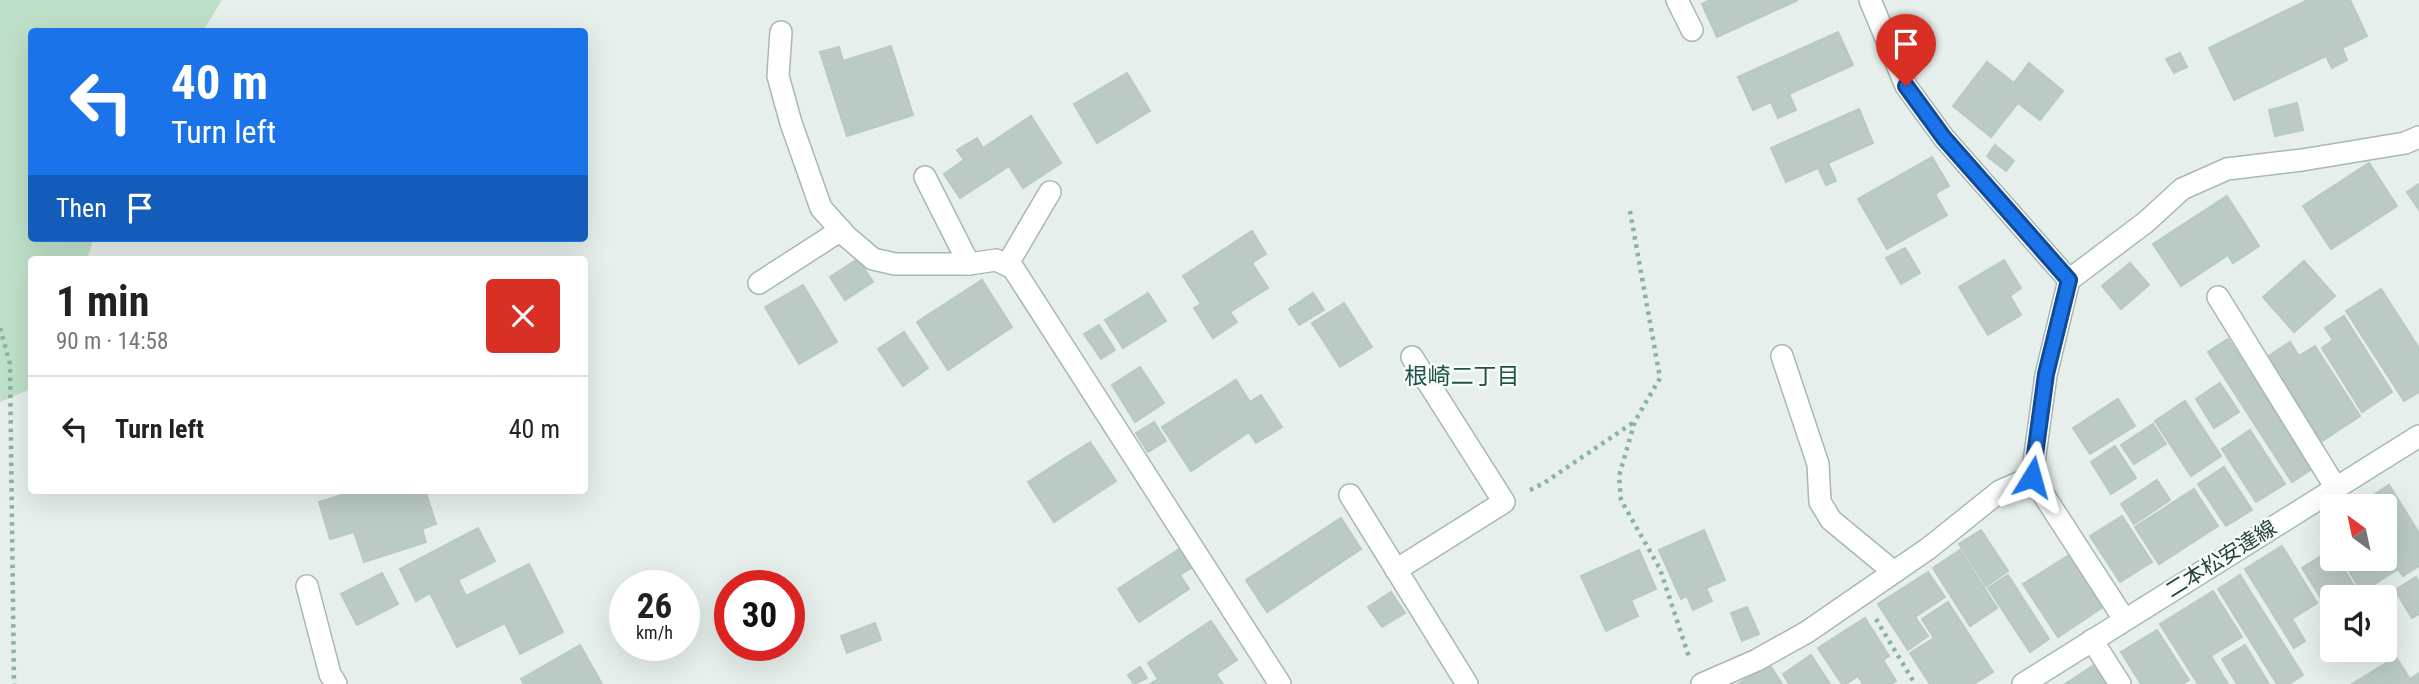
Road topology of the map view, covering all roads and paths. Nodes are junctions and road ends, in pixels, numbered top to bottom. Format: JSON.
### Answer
{"nodes":[{"id":1,"x":1677,"y":0,"type":"edge"},
{"id":2,"x":1870,"y":0,"type":"edge"},
{"id":3,"x":1692,"y":30,"type":"dead end"},
{"id":4,"x":781,"y":32,"type":"dead end"},
{"id":5,"x":2419,"y":137,"type":"edge"},
{"id":6,"x":925,"y":177,"type":"dead end"},
{"id":7,"x":1050,"y":192,"type":"dead end"},
{"id":8,"x":1630,"y":211,"type":"dead end"},
{"id":9,"x":841,"y":230,"type":"junction"},
{"id":10,"x":969,"y":264,"type":"junction"},
{"id":11,"x":1007,"y":265,"type":"junction"},
{"id":12,"x":2069,"y":280,"type":"junction"},
{"id":13,"x":759,"y":283,"type":"dead end"},
{"id":14,"x":2218,"y":297,"type":"dead end"},
{"id":15,"x":0,"y":327,"type":"edge"},
{"id":16,"x":1782,"y":355,"type":"dead end"},
{"id":17,"x":1412,"y":356,"type":"dead end"},
{"id":18,"x":1635,"y":421,"type":"junction"},
{"id":19,"x":2419,"y":436,"type":"edge"},
{"id":20,"x":2032,"y":477,"type":"junction"},
{"id":21,"x":2336,"y":488,"type":"junction"},
{"id":22,"x":1350,"y":495,"type":"dead end"},
{"id":23,"x":1504,"y":502,"type":"junction"},
{"id":24,"x":1396,"y":570,"type":"junction"},
{"id":25,"x":1894,"y":572,"type":"junction"},
{"id":26,"x":307,"y":586,"type":"dead end"},
{"id":27,"x":1861,"y":595,"type":"junction"},
{"id":28,"x":2124,"y":619,"type":"junction"},
{"id":29,"x":2092,"y":640,"type":"junction"},
{"id":30,"x":1690,"y":659,"type":"dead end"},
{"id":31,"x":14,"y":684,"type":"edge"},
{"id":32,"x":336,"y":684,"type":"edge"},
{"id":33,"x":1280,"y":684,"type":"edge"},
{"id":34,"x":1467,"y":684,"type":"edge"},
{"id":35,"x":1702,"y":684,"type":"edge"},
{"id":36,"x":1915,"y":684,"type":"edge"},
{"id":37,"x":2023,"y":684,"type":"edge"},
{"id":38,"x":2120,"y":684,"type":"edge"}],
"edges":[{"from":1,"to":3,"type":"street"},
{"from":2,"to":12,"type":"street"},
{"from":4,"to":9,"type":"street"},
{"from":5,"to":12,"type":"street"},
{"from":6,"to":10,"type":"street"},
{"from":7,"to":11,"type":"street"},
{"from":8,"to":18,"type":"path"},
{"from":9,"to":10,"type":"street"},
{"from":9,"to":13,"type":"street"},
{"from":10,"to":11,"type":"street"},
{"from":11,"to":33,"type":"street"},
{"from":12,"to":20,"type":"street"},
{"from":14,"to":21,"type":"street"},
{"from":15,"to":31,"type":"path"},
{"from":16,"to":25,"type":"street"},
{"from":17,"to":23,"type":"street"},
{"from":18,"to":23,"type":"path"},
{"from":18,"to":30,"type":"path"},
{"from":19,"to":21,"type":"street","name":"二本松安達線"},
{"from":20,"to":25,"type":"street"},
{"from":20,"to":28,"type":"street"},
{"from":21,"to":28,"type":"street","name":"二本松安達線"},
{"from":22,"to":24,"type":"street"},
{"from":23,"to":24,"type":"street"},
{"from":24,"to":34,"type":"street"},
{"from":25,"to":27,"type":"street"},
{"from":26,"to":32,"type":"street"},
{"from":27,"to":35,"type":"street"},
{"from":27,"to":36,"type":"path"},
{"from":28,"to":29,"type":"street","name":"二本松安達線"},
{"from":29,"to":37,"type":"street","name":"二本松安達線"},
{"from":29,"to":38,"type":"street"}]}
